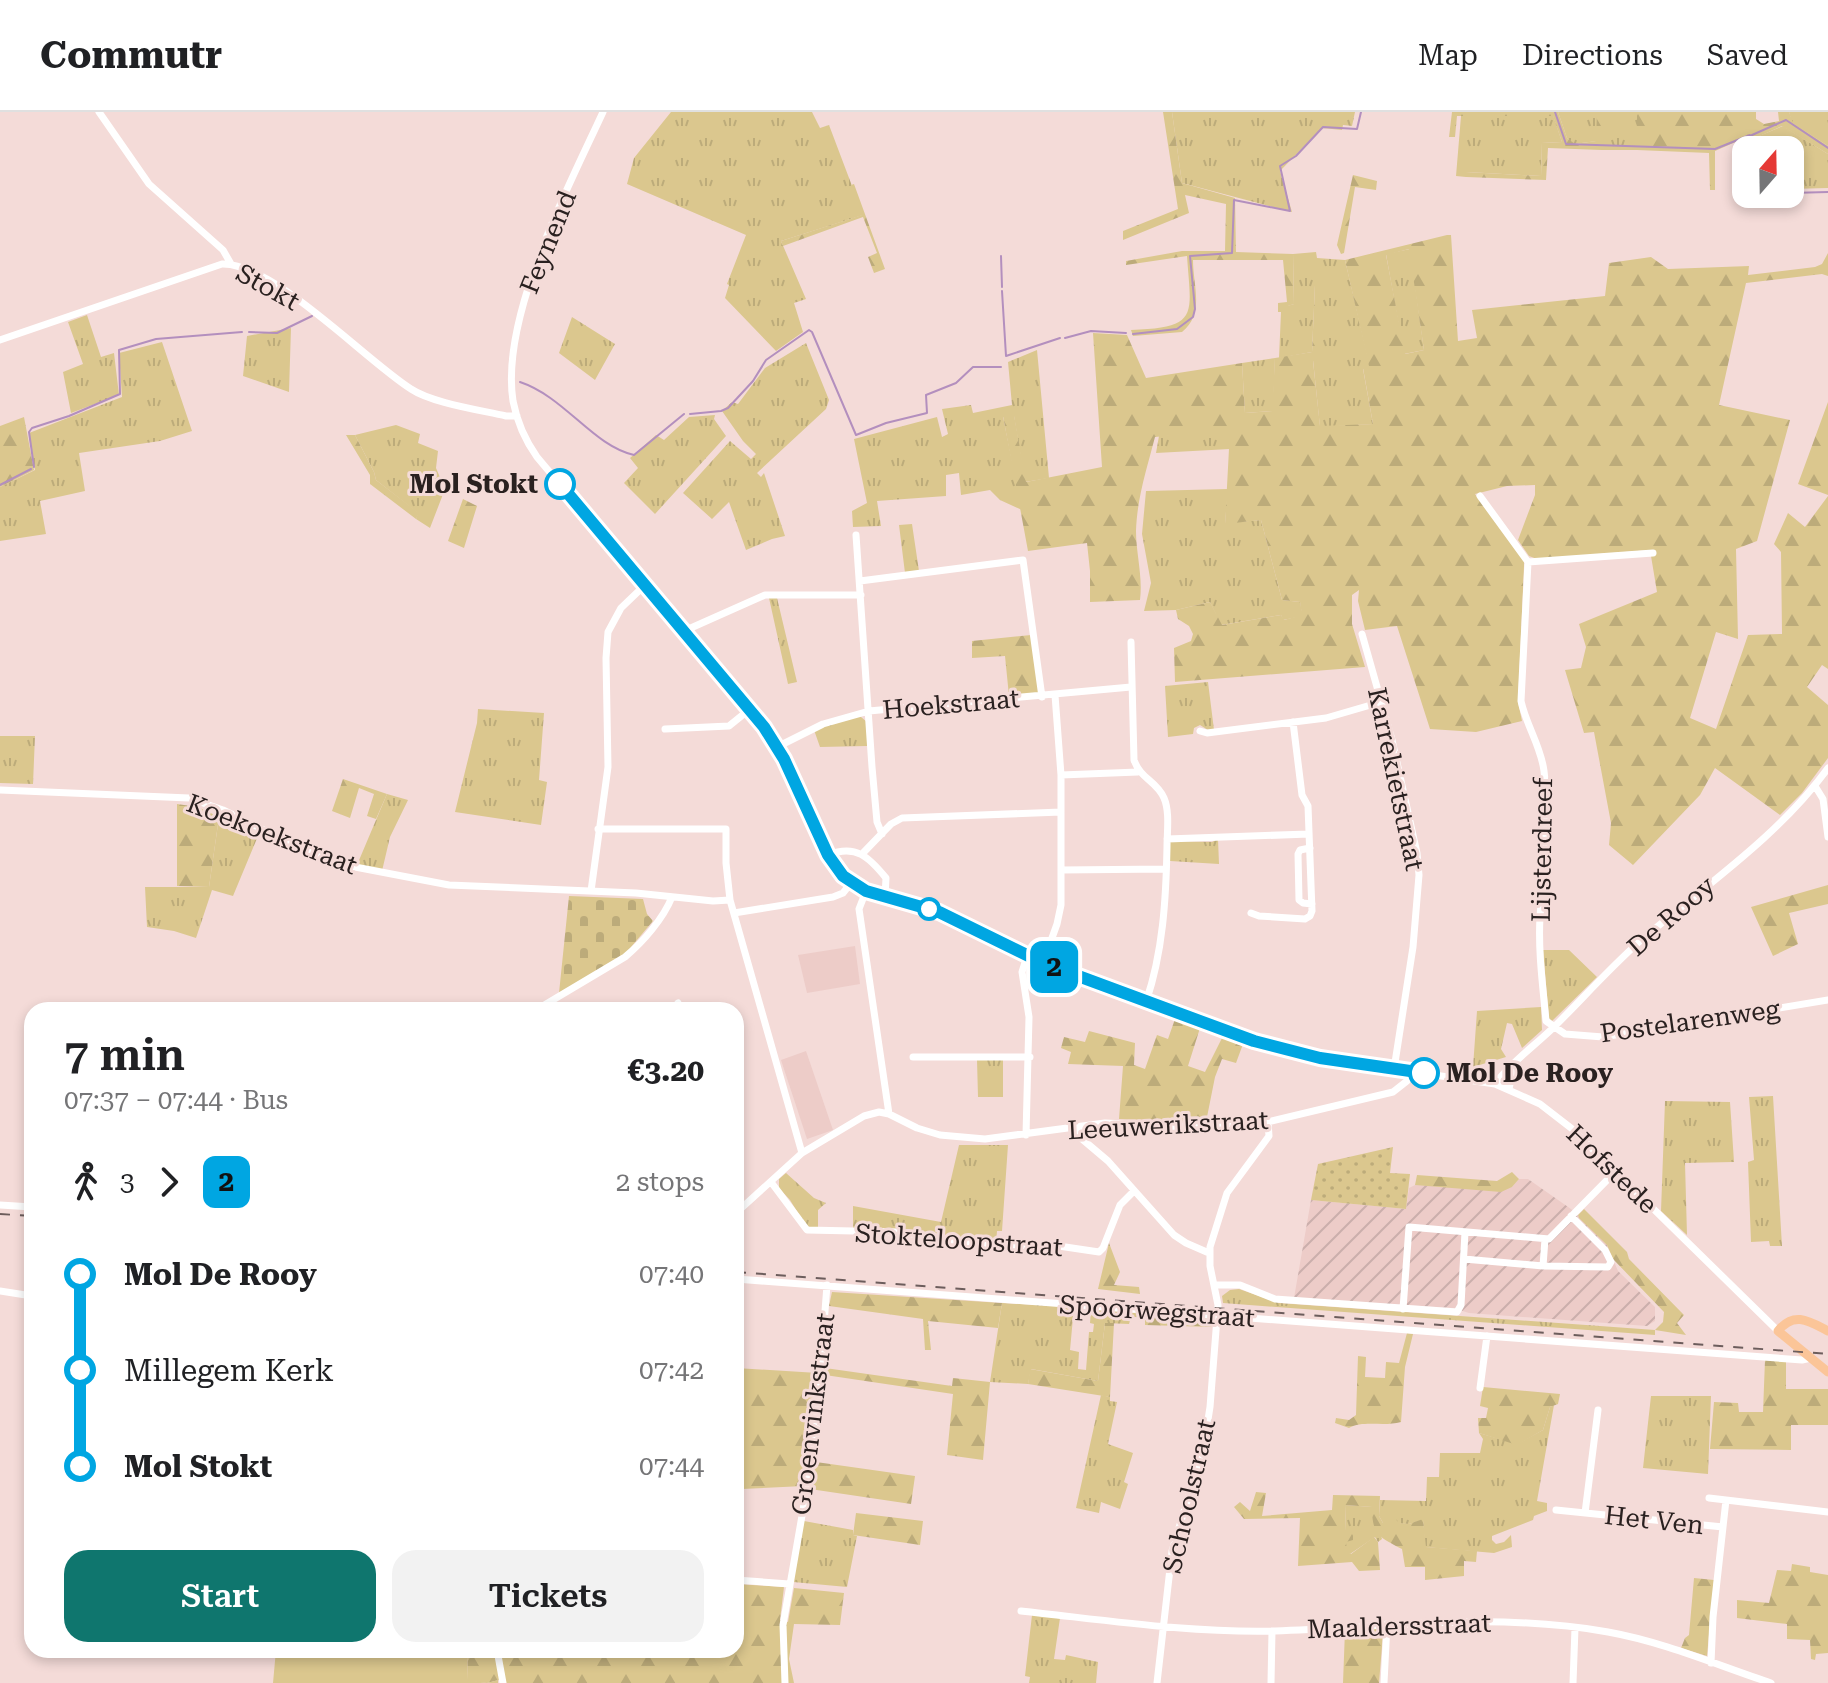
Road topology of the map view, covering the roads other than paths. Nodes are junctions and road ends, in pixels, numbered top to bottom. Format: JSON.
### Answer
{"nodes":[{"id":1,"x":99,"y":112,"type":"edge"},
{"id":2,"x":603,"y":112,"type":"edge"},
{"id":3,"x":231,"y":264,"type":"junction"},
{"id":4,"x":0,"y":340,"type":"edge"},
{"id":5,"x":517,"y":416,"type":"junction"},
{"id":6,"x":1480,"y":496,"type":"dead end"},
{"id":7,"x":856,"y":535,"type":"dead end"},
{"id":8,"x":1653,"y":553,"type":"dead end"},
{"id":9,"x":1528,"y":562,"type":"junction"},
{"id":10,"x":860,"y":581,"type":"junction"},
{"id":11,"x":645,"y":585,"type":"junction"},
{"id":12,"x":861,"y":595,"type":"junction"},
{"id":13,"x":684,"y":631,"type":"junction"},
{"id":14,"x":1362,"y":634,"type":"dead end"},
{"id":15,"x":1131,"y":642,"type":"dead end"},
{"id":16,"x":1131,"y":687,"type":"junction"},
{"id":17,"x":1055,"y":695,"type":"junction"},
{"id":18,"x":1042,"y":697,"type":"junction"},
{"id":19,"x":1381,"y":702,"type":"junction"},
{"id":20,"x":750,"y":709,"type":"junction"},
{"id":21,"x":869,"y":711,"type":"junction"},
{"id":22,"x":1293,"y":722,"type":"junction"},
{"id":23,"x":665,"y":729,"type":"dead end"},
{"id":24,"x":1200,"y":731,"type":"dead end"},
{"id":25,"x":777,"y":747,"type":"junction"},
{"id":26,"x":1828,"y":768,"type":"edge"},
{"id":27,"x":1138,"y":772,"type":"junction"},
{"id":28,"x":1061,"y":775,"type":"junction"},
{"id":29,"x":1815,"y":786,"type":"junction"},
{"id":30,"x":0,"y":790,"type":"edge"},
{"id":31,"x":1061,"y":812,"type":"junction"},
{"id":32,"x":598,"y":829,"type":"junction"},
{"id":33,"x":882,"y":834,"type":"junction"},
{"id":34,"x":1309,"y":834,"type":"junction"},
{"id":35,"x":1828,"y":837,"type":"edge"},
{"id":36,"x":1167,"y":839,"type":"junction"},
{"id":37,"x":1310,"y":848,"type":"junction"},
{"id":38,"x":863,"y":853,"type":"junction"},
{"id":39,"x":828,"y":855,"type":"junction"},
{"id":40,"x":1166,"y":869,"type":"junction"},
{"id":41,"x":1061,"y":870,"type":"junction"},
{"id":42,"x":851,"y":883,"type":"junction"},
{"id":43,"x":591,"y":891,"type":"junction"},
{"id":44,"x":866,"y":891,"type":"junction"},
{"id":45,"x":672,"y":897,"type":"junction"},
{"id":46,"x":885,"y":897,"type":"junction"},
{"id":47,"x":730,"y":900,"type":"junction"},
{"id":48,"x":1312,"y":904,"type":"junction"},
{"id":49,"x":734,"y":913,"type":"junction"},
{"id":50,"x":1251,"y":913,"type":"dead end"},
{"id":51,"x":1027,"y":956,"type":"junction"},
{"id":52,"x":1043,"y":963,"type":"junction"},
{"id":53,"x":1828,"y":1000,"type":"edge"},
{"id":54,"x":549,"y":1002,"type":"edge"},
{"id":55,"x":1146,"y":1002,"type":"junction"},
{"id":56,"x":1553,"y":1028,"type":"junction"},
{"id":57,"x":913,"y":1057,"type":"dead end"},
{"id":58,"x":1030,"y":1057,"type":"junction"},
{"id":59,"x":1514,"y":1065,"type":"junction"},
{"id":60,"x":1397,"y":1069,"type":"junction"},
{"id":61,"x":1411,"y":1071,"type":"junction"},
{"id":62,"x":1495,"y":1084,"type":"junction"},
{"id":63,"x":1399,"y":1088,"type":"junction"},
{"id":64,"x":1509,"y":1089,"type":"junction"},
{"id":65,"x":887,"y":1094,"type":"junction"},
{"id":66,"x":879,"y":1112,"type":"junction"},
{"id":67,"x":889,"y":1114,"type":"junction"},
{"id":68,"x":1268,"y":1122,"type":"junction"},
{"id":69,"x":1077,"y":1127,"type":"junction"},
{"id":70,"x":1026,"y":1135,"type":"junction"},
{"id":71,"x":802,"y":1153,"type":"junction"},
{"id":72,"x":1615,"y":1172,"type":"junction"},
{"id":73,"x":771,"y":1182,"type":"junction"},
{"id":74,"x":1134,"y":1191,"type":"junction"},
{"id":75,"x":0,"y":1205,"type":"edge"},
{"id":76,"x":24,"y":1206,"type":"edge"},
{"id":77,"x":744,"y":1206,"type":"edge"},
{"id":78,"x":1571,"y":1216,"type":"junction"},
{"id":79,"x":1465,"y":1232,"type":"junction"},
{"id":80,"x":1545,"y":1239,"type":"junction"},
{"id":81,"x":1209,"y":1253,"type":"junction"},
{"id":82,"x":1464,"y":1259,"type":"junction"},
{"id":83,"x":1543,"y":1266,"type":"junction"},
{"id":84,"x":744,"y":1280,"type":"edge"},
{"id":85,"x":827,"y":1285,"type":"junction"},
{"id":86,"x":1216,"y":1289,"type":"junction"},
{"id":87,"x":0,"y":1291,"type":"edge"},
{"id":88,"x":24,"y":1295,"type":"edge"},
{"id":89,"x":1403,"y":1309,"type":"junction"},
{"id":90,"x":1218,"y":1312,"type":"junction"},
{"id":91,"x":1778,"y":1331,"type":"junction"},
{"id":92,"x":1828,"y":1331,"type":"edge"},
{"id":93,"x":1487,"y":1336,"type":"junction"},
{"id":94,"x":1811,"y":1358,"type":"junction"},
{"id":95,"x":1828,"y":1372,"type":"edge"},
{"id":96,"x":1480,"y":1388,"type":"dead end"},
{"id":97,"x":1598,"y":1410,"type":"dead end"},
{"id":98,"x":1709,"y":1498,"type":"dead end"},
{"id":99,"x":1726,"y":1500,"type":"junction"},
{"id":100,"x":1556,"y":1510,"type":"dead end"},
{"id":101,"x":1828,"y":1512,"type":"edge"},
{"id":102,"x":1585,"y":1513,"type":"junction"},
{"id":103,"x":1723,"y":1527,"type":"junction"},
{"id":104,"x":744,"y":1581,"type":"edge"},
{"id":105,"x":789,"y":1584,"type":"junction"},
{"id":106,"x":1021,"y":1611,"type":"dead end"},
{"id":107,"x":1387,"y":1624,"type":"junction"},
{"id":108,"x":1163,"y":1627,"type":"junction"},
{"id":109,"x":1575,"y":1628,"type":"junction"},
{"id":110,"x":1272,"y":1631,"type":"junction"},
{"id":111,"x":498,"y":1658,"type":"edge"},
{"id":112,"x":1711,"y":1663,"type":"junction"},
{"id":113,"x":503,"y":1683,"type":"edge"},
{"id":114,"x":785,"y":1683,"type":"edge"},
{"id":115,"x":1157,"y":1683,"type":"edge"},
{"id":116,"x":1271,"y":1683,"type":"edge"},
{"id":117,"x":1384,"y":1683,"type":"edge"},
{"id":118,"x":1573,"y":1683,"type":"edge"},
{"id":119,"x":1771,"y":1683,"type":"edge"}],
"edges":[{"from":1,"to":3,"type":"street"},
{"from":2,"to":5,"type":"street","name":"Feynend"},
{"from":3,"to":4,"type":"street","name":"Stokt"},
{"from":3,"to":5,"type":"street","name":"Stokt"},
{"from":5,"to":11,"type":"street","name":"Feynend"},
{"from":6,"to":9,"type":"street"},
{"from":7,"to":10,"type":"street"},
{"from":8,"to":9,"type":"street"},
{"from":9,"to":56,"type":"street","name":"Lijsterdreef"},
{"from":10,"to":12,"type":"street"},
{"from":10,"to":18,"type":"street"},
{"from":11,"to":13,"type":"street","name":"Feynend"},
{"from":11,"to":32,"type":"street"},
{"from":12,"to":13,"type":"street"},
{"from":12,"to":21,"type":"street"},
{"from":13,"to":20,"type":"street","name":"Feynend"},
{"from":14,"to":19,"type":"street","name":"Karrekietstraat"},
{"from":15,"to":16,"type":"street"},
{"from":16,"to":17,"type":"street","name":"Hoekstraat"},
{"from":16,"to":27,"type":"street"},
{"from":17,"to":18,"type":"street","name":"Hoekstraat"},
{"from":17,"to":28,"type":"street"},
{"from":18,"to":21,"type":"street","name":"Hoekstraat"},
{"from":19,"to":22,"type":"street"},
{"from":19,"to":60,"type":"street","name":"Karrekietstraat"},
{"from":20,"to":23,"type":"street"},
{"from":20,"to":25,"type":"street","name":"Feynend"},
{"from":21,"to":25,"type":"street","name":"Hoekstraat"},
{"from":21,"to":33,"type":"street"},
{"from":22,"to":24,"type":"street"},
{"from":22,"to":34,"type":"street"},
{"from":25,"to":39,"type":"street","name":"Feynend"},
{"from":26,"to":29,"type":"street","name":"De Rooy"},
{"from":27,"to":28,"type":"street"},
{"from":27,"to":36,"type":"street"},
{"from":28,"to":31,"type":"street"},
{"from":29,"to":35,"type":"street"},
{"from":29,"to":56,"type":"street","name":"De Rooy"},
{"from":30,"to":43,"type":"street","name":"Koekoekstraat"},
{"from":31,"to":33,"type":"street"},
{"from":31,"to":41,"type":"street"},
{"from":32,"to":43,"type":"street"},
{"from":32,"to":47,"type":"street"},
{"from":33,"to":38,"type":"street"},
{"from":34,"to":36,"type":"street"},
{"from":34,"to":37,"type":"street"},
{"from":36,"to":40,"type":"street"},
{"from":37,"to":48,"type":"street"},
{"from":37,"to":48,"type":"street"},
{"from":38,"to":39,"type":"street"},
{"from":38,"to":46,"type":"street"},
{"from":39,"to":42,"type":"street","name":"Feynend"},
{"from":40,"to":41,"type":"street"},
{"from":40,"to":55,"type":"street"},
{"from":41,"to":52,"type":"street"},
{"from":42,"to":44,"type":"street","name":"Hofstede"},
{"from":42,"to":49,"type":"street"},
{"from":43,"to":45,"type":"street","name":"Koekoekstraat"},
{"from":44,"to":46,"type":"street","name":"Hofstede"},
{"from":44,"to":65,"type":"street"},
{"from":45,"to":47,"type":"street","name":"Koekoekstraat"},
{"from":45,"to":54,"type":"street"},
{"from":46,"to":51,"type":"street","name":"Hofstede"},
{"from":47,"to":49,"type":"street"},
{"from":48,"to":50,"type":"street"},
{"from":49,"to":71,"type":"street"},
{"from":51,"to":52,"type":"street","name":"Hofstede"},
{"from":51,"to":58,"type":"street"},
{"from":52,"to":55,"type":"street","name":"Hofstede"},
{"from":53,"to":56,"type":"street","name":"Postelarenweg"},
{"from":55,"to":60,"type":"street","name":"Hofstede"},
{"from":56,"to":59,"type":"street","name":"De Rooy"},
{"from":57,"to":58,"type":"street"},
{"from":58,"to":70,"type":"street"},
{"from":59,"to":62,"type":"street","name":"De Rooy"},
{"from":59,"to":64,"type":"street"},
{"from":60,"to":61,"type":"street","name":"Hofstede"},
{"from":60,"to":63,"type":"street"},
{"from":61,"to":62,"type":"street","name":"Hofstede"},
{"from":61,"to":63,"type":"street"},
{"from":62,"to":64,"type":"street","name":"Hofstede"},
{"from":63,"to":68,"type":"street","name":"Leeuwerikstraat"},
{"from":64,"to":72,"type":"street","name":"Hofstede"},
{"from":65,"to":66,"type":"street"},
{"from":65,"to":67,"type":"street"},
{"from":66,"to":67,"type":"street","name":"Leeuwerikstraat"},
{"from":66,"to":71,"type":"street"},
{"from":67,"to":70,"type":"street","name":"Leeuwerikstraat"},
{"from":68,"to":69,"type":"street","name":"Leeuwerikstraat"},
{"from":68,"to":81,"type":"street"},
{"from":69,"to":70,"type":"street","name":"Leeuwerikstraat"},
{"from":69,"to":74,"type":"street"},
{"from":71,"to":73,"type":"street"},
{"from":72,"to":78,"type":"street"},
{"from":72,"to":91,"type":"street","name":"Hofstede"},
{"from":73,"to":74,"type":"street","name":"Stokteloopstraat"},
{"from":73,"to":77,"type":"street"},
{"from":74,"to":81,"type":"street"},
{"from":75,"to":76,"type":"street"},
{"from":78,"to":80,"type":"street"},
{"from":78,"to":83,"type":"street"},
{"from":79,"to":80,"type":"street"},
{"from":79,"to":82,"type":"street"},
{"from":79,"to":89,"type":"street"},
{"from":80,"to":83,"type":"street"},
{"from":81,"to":86,"type":"street","name":"Schoolstraat"},
{"from":82,"to":83,"type":"street"},
{"from":82,"to":89,"type":"street"},
{"from":84,"to":85,"type":"street","name":"Groenvinkstraat"},
{"from":85,"to":90,"type":"street","name":"Spoorwegstraat"},
{"from":85,"to":105,"type":"street","name":"Groenvinkstraat"},
{"from":86,"to":89,"type":"street"},
{"from":86,"to":90,"type":"street","name":"Schoolstraat"},
{"from":87,"to":88,"type":"street"},
{"from":90,"to":93,"type":"street","name":"Spoorwegstraat"},
{"from":90,"to":108,"type":"street","name":"Schoolstraat"},
{"from":91,"to":92,"type":"main road"},
{"from":91,"to":94,"type":"main road"},
{"from":93,"to":94,"type":"street","name":"Spoorwegstraat"},
{"from":93,"to":96,"type":"street"},
{"from":94,"to":95,"type":"main road"},
{"from":97,"to":102,"type":"street","name":"Het Ven"},
{"from":98,"to":99,"type":"street","name":"Het Ven"},
{"from":99,"to":101,"type":"street","name":"Het Ven"},
{"from":99,"to":103,"type":"street","name":"Het Ven"},
{"from":100,"to":102,"type":"street","name":"Het Ven"},
{"from":102,"to":103,"type":"street","name":"Het Ven"},
{"from":103,"to":112,"type":"street","name":"Het Ven"},
{"from":104,"to":105,"type":"street"},
{"from":105,"to":114,"type":"street","name":"Groenvinkstraat"},
{"from":106,"to":108,"type":"street","name":"Maaldersstraat"},
{"from":107,"to":109,"type":"street","name":"Maaldersstraat"},
{"from":107,"to":110,"type":"street","name":"Maaldersstraat"},
{"from":107,"to":117,"type":"street"},
{"from":108,"to":110,"type":"street","name":"Maaldersstraat"},
{"from":108,"to":115,"type":"street","name":"Schoolstraat"},
{"from":109,"to":112,"type":"street","name":"Maaldersstraat"},
{"from":109,"to":118,"type":"street"},
{"from":110,"to":116,"type":"street"},
{"from":111,"to":113,"type":"street"},
{"from":112,"to":119,"type":"street","name":"Maaldersstraat"}]}
